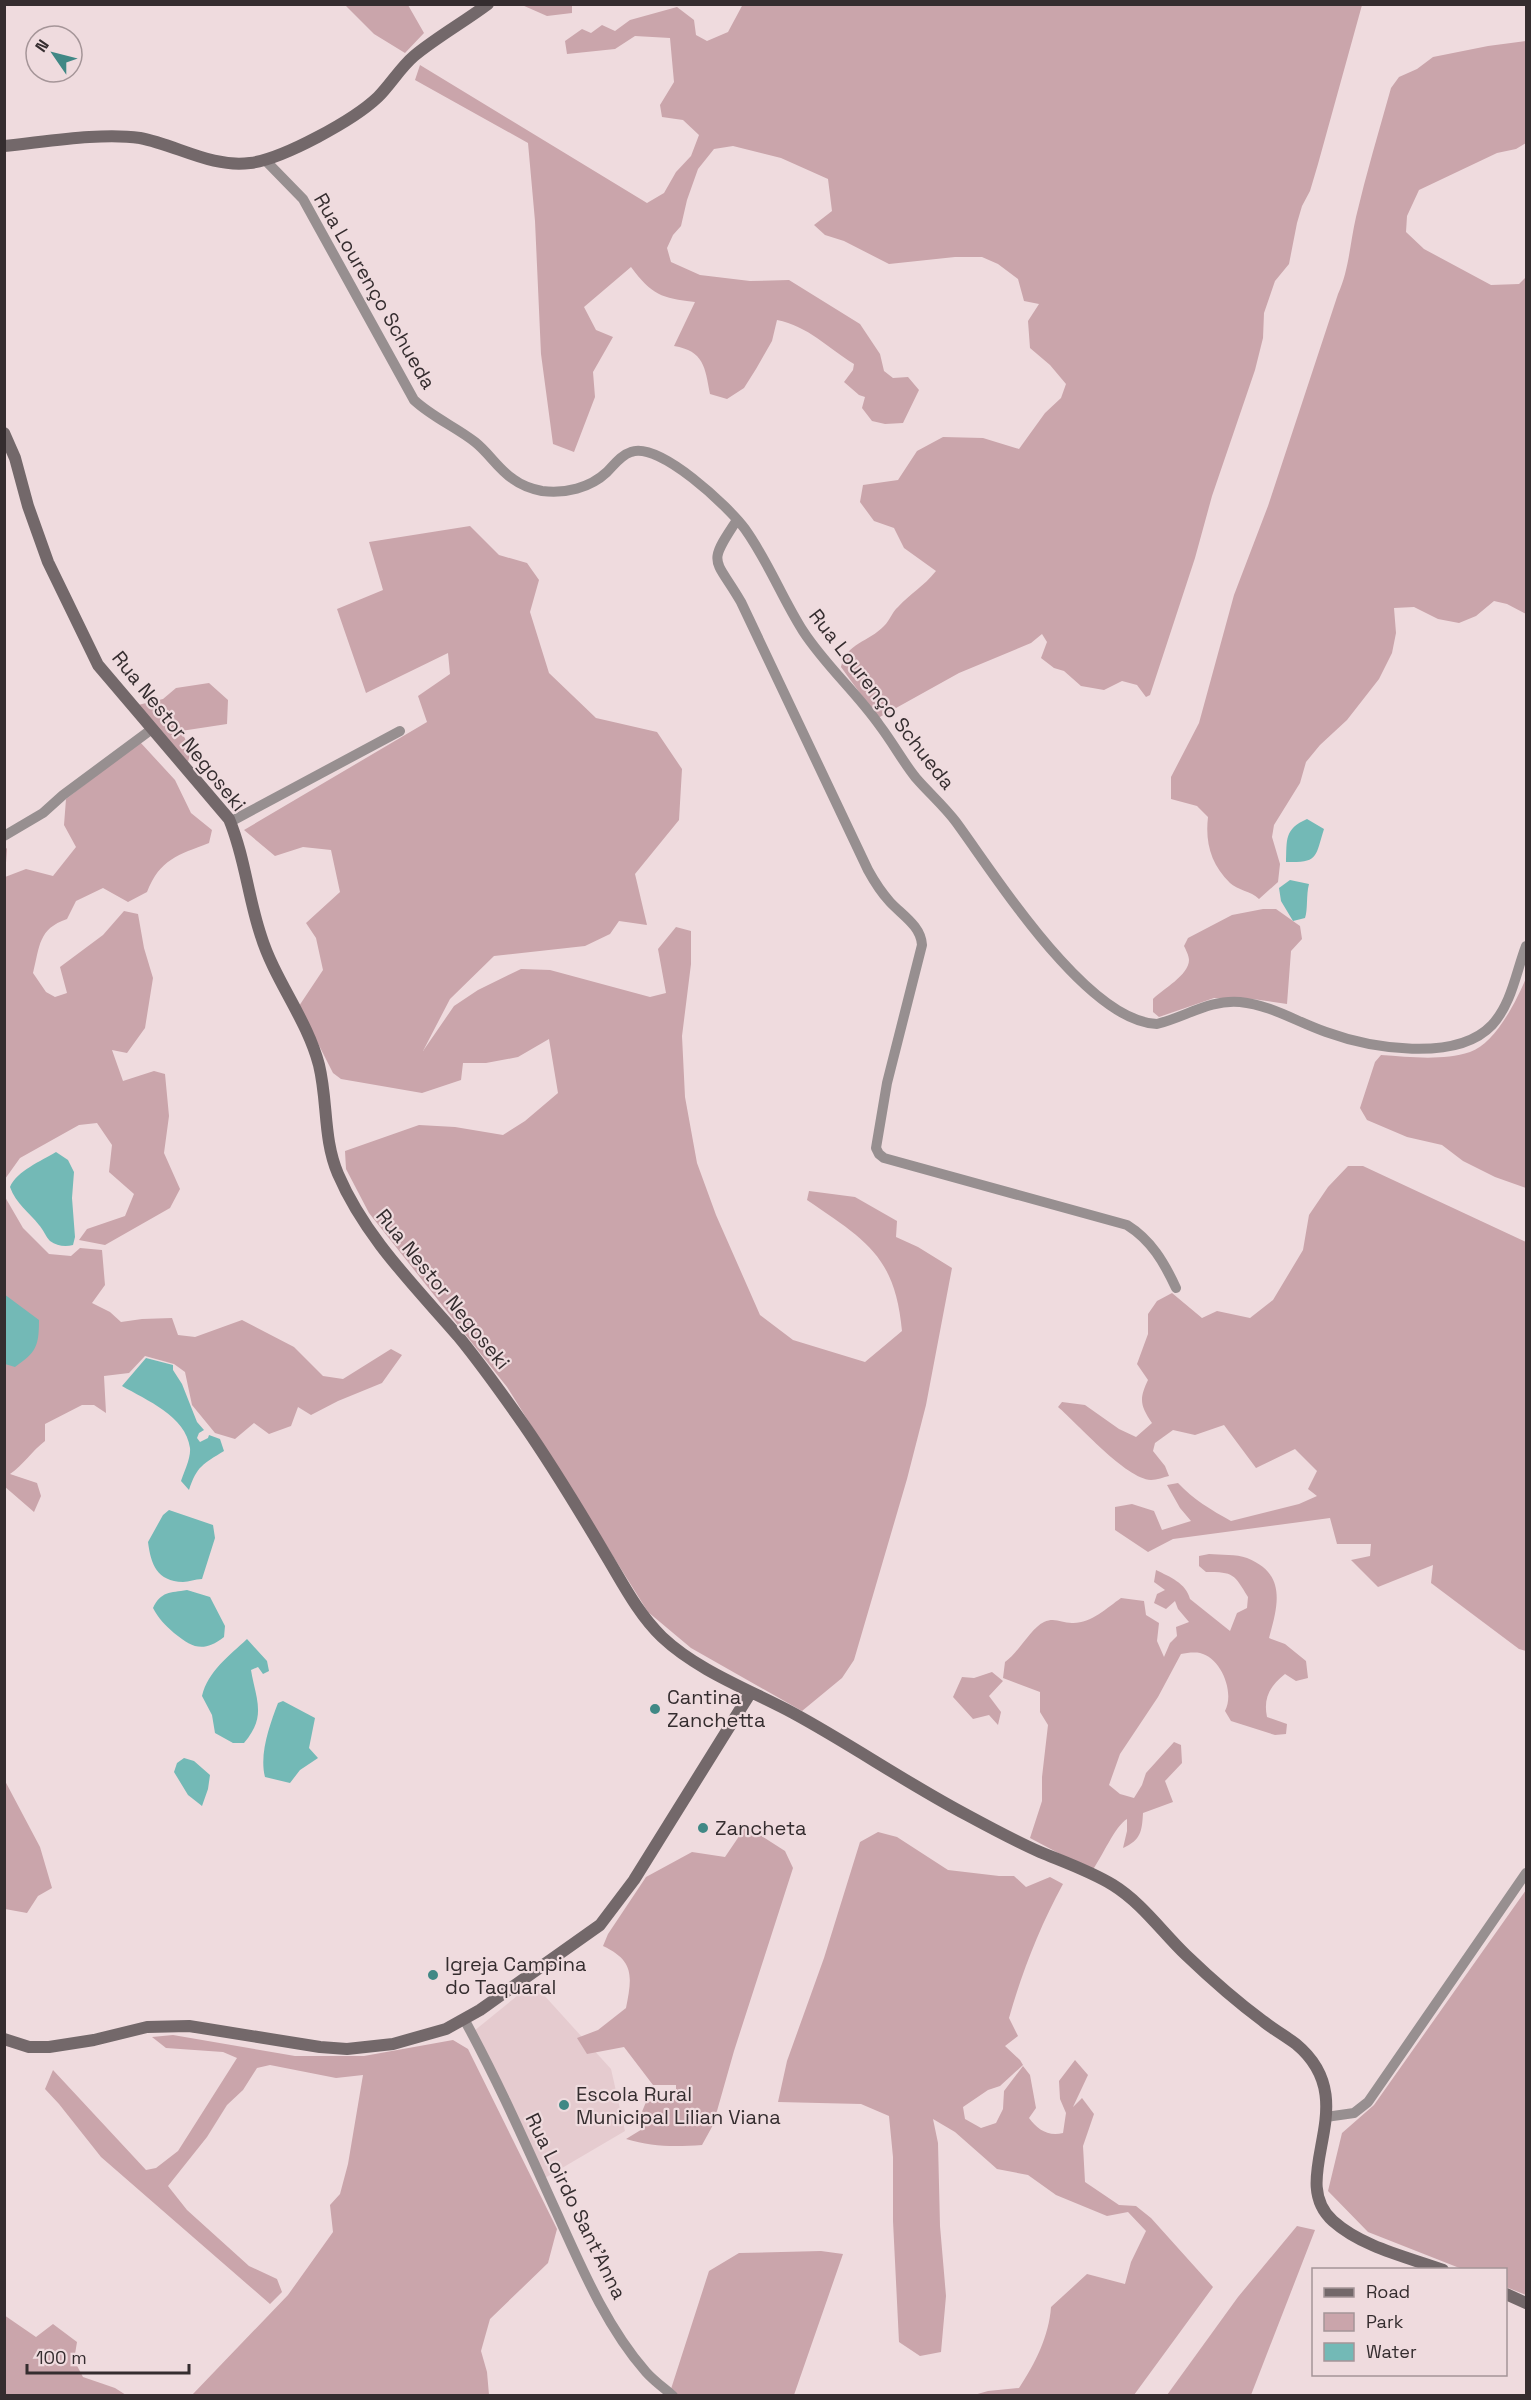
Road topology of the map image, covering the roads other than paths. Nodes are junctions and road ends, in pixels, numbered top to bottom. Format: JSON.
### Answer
{"nodes":[{"id":1,"x":488,"y":4,"type":"edge"},
{"id":2,"x":4,"y":146,"type":"edge"},
{"id":3,"x":265,"y":160,"type":"junction"},
{"id":4,"x":4,"y":433,"type":"edge"},
{"id":5,"x":737,"y":520,"type":"junction"},
{"id":6,"x":152,"y":729,"type":"junction"},
{"id":7,"x":400,"y":730,"type":"dead end"},
{"id":8,"x":230,"y":822,"type":"junction"},
{"id":9,"x":4,"y":836,"type":"edge"},
{"id":10,"x":1527,"y":946,"type":"edge"},
{"id":11,"x":1176,"y":1288,"type":"dead end"},
{"id":12,"x":751,"y":1692,"type":"junction"},
{"id":13,"x":1527,"y":1873,"type":"edge"},
{"id":14,"x":464,"y":2019,"type":"junction"},
{"id":15,"x":4,"y":2040,"type":"edge"},
{"id":16,"x":1326,"y":2117,"type":"junction"},
{"id":17,"x":1438,"y":2268,"type":"edge"},
{"id":18,"x":1507,"y":2294,"type":"edge"},
{"id":19,"x":1527,"y":2303,"type":"edge"},
{"id":20,"x":673,"y":2396,"type":"edge"}],
"edges":[{"from":1,"to":3,"type":"street"},
{"from":2,"to":3,"type":"street"},
{"from":3,"to":5,"type":"street","name":"Rua Lourenço Schueda"},
{"from":4,"to":6,"type":"street","name":"Rua Nestor Negoseki"},
{"from":5,"to":10,"type":"street","name":"Rua Lourenço Schueda"},
{"from":5,"to":11,"type":"street"},
{"from":6,"to":8,"type":"street","name":"Rua Nestor Negoseki"},
{"from":6,"to":9,"type":"street"},
{"from":7,"to":8,"type":"street"},
{"from":8,"to":12,"type":"street","name":"Rua Nestor Negoseki"},
{"from":12,"to":14,"type":"street"},
{"from":12,"to":16,"type":"street","name":"Rua Nestor Negoseki"},
{"from":13,"to":16,"type":"street"},
{"from":14,"to":15,"type":"street"},
{"from":14,"to":20,"type":"street","name":"Rua Loirdo Sant'Anna"},
{"from":16,"to":17,"type":"street","name":"Rua Nestor Negoseki"},
{"from":18,"to":19,"type":"street"}]}
